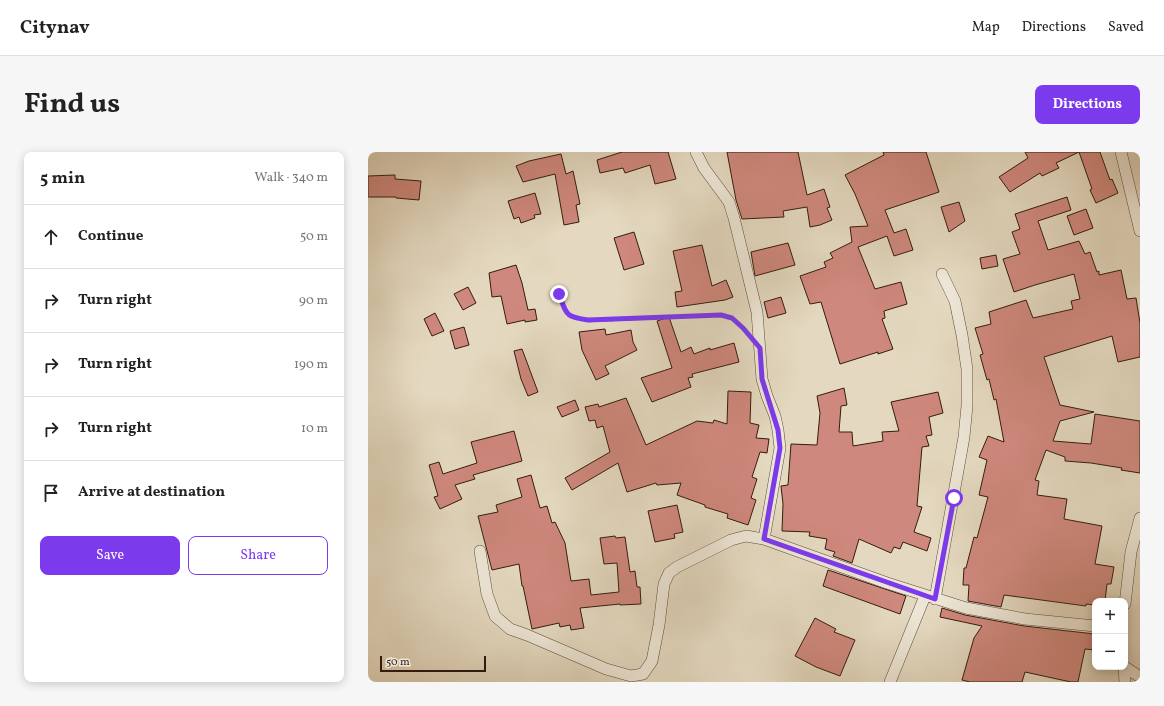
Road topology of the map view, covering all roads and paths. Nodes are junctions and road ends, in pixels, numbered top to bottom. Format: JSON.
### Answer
{"nodes":[{"id":1,"x":696,"y":152,"type":"edge"},
{"id":2,"x":1121,"y":152,"type":"edge"},
{"id":3,"x":1140,"y":231,"type":"edge"},
{"id":4,"x":942,"y":274,"type":"dead end"},
{"id":5,"x":559,"y":294,"type":"dead end"},
{"id":6,"x":760,"y":348,"type":"junction"},
{"id":7,"x":1140,"y":518,"type":"edge"},
{"id":8,"x":764,"y":539,"type":"junction"},
{"id":9,"x":480,"y":551,"type":"dead end"},
{"id":10,"x":930,"y":597,"type":"junction"},
{"id":11,"x":1126,"y":598,"type":"edge"},
{"id":12,"x":1092,"y":626,"type":"edge"},
{"id":13,"x":1128,"y":669,"type":"edge"},
{"id":14,"x":1125,"y":670,"type":"edge"},
{"id":15,"x":1140,"y":676,"type":"edge"},
{"id":16,"x":890,"y":682,"type":"edge"},
{"id":17,"x":1125,"y":682,"type":"edge"}],
"edges":[{"from":1,"to":6,"type":"street"},
{"from":2,"to":3,"type":"street"},
{"from":4,"to":10,"type":"street"},
{"from":5,"to":6,"type":"path"},
{"from":6,"to":8,"type":"street"},
{"from":7,"to":11,"type":"street"},
{"from":8,"to":9,"type":"street"},
{"from":8,"to":10,"type":"street"},
{"from":10,"to":12,"type":"street"},
{"from":10,"to":16,"type":"street"},
{"from":13,"to":15,"type":"street"},
{"from":14,"to":17,"type":"street"}]}
